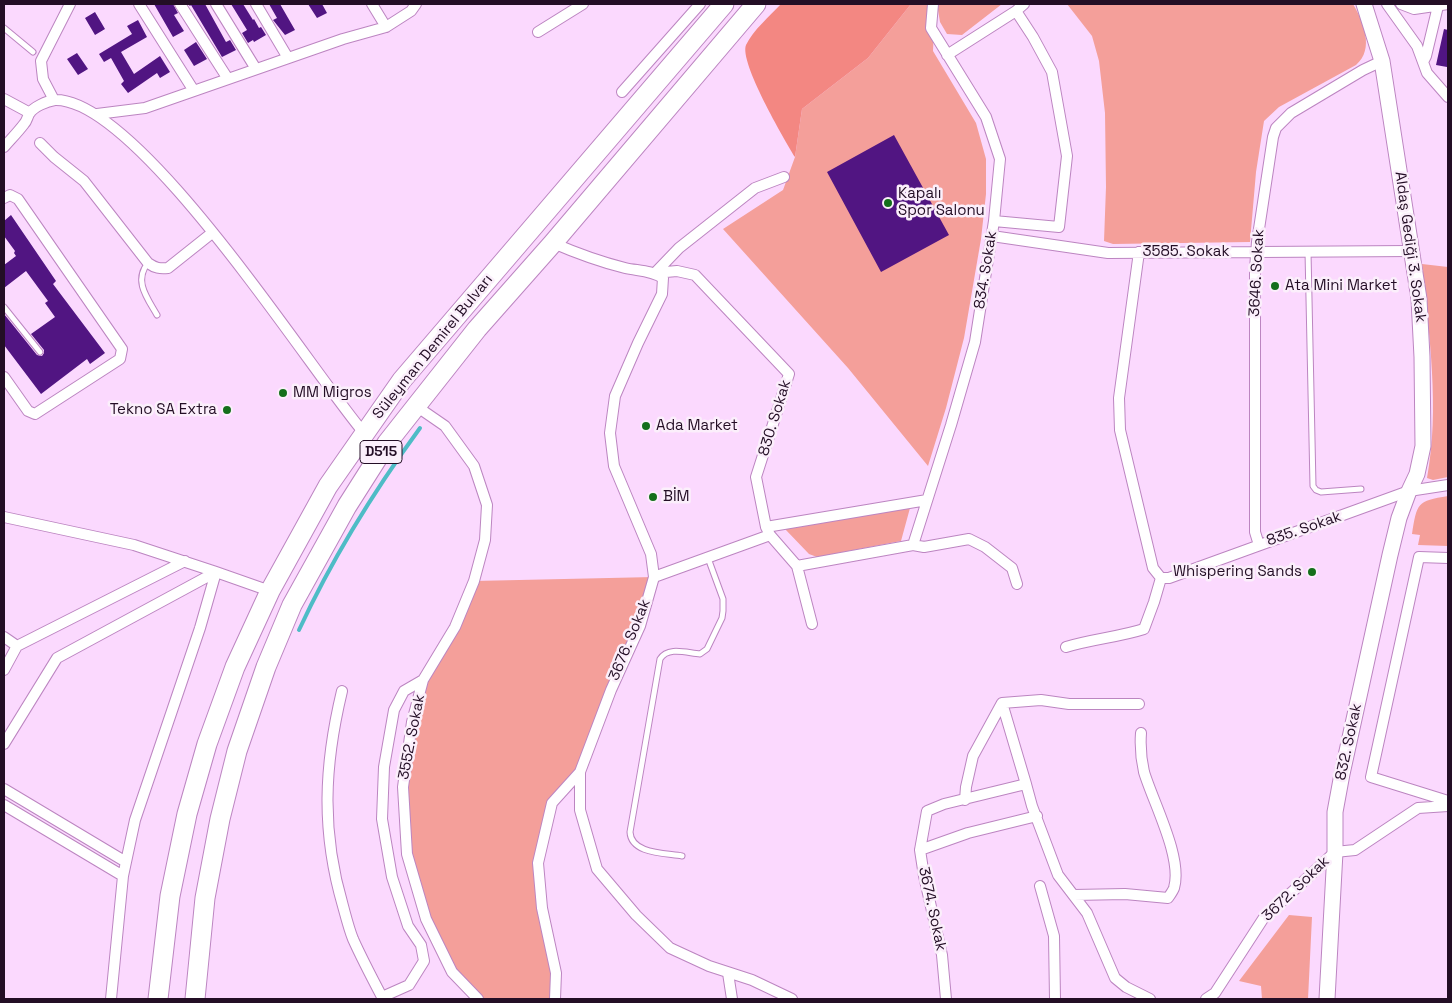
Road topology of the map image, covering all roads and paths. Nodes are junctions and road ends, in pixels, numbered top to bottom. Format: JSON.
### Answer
{"nodes":[{"id":1,"x":139,"y":4,"type":"edge"},
{"id":2,"x":180,"y":4,"type":"edge"},
{"id":3,"x":216,"y":4,"type":"edge"},
{"id":4,"x":256,"y":4,"type":"edge"},
{"id":5,"x":372,"y":4,"type":"edge"},
{"id":6,"x":416,"y":4,"type":"edge"},
{"id":7,"x":583,"y":4,"type":"edge"},
{"id":8,"x":700,"y":4,"type":"edge"},
{"id":9,"x":724,"y":4,"type":"edge"},
{"id":10,"x":756,"y":4,"type":"edge"},
{"id":11,"x":933,"y":4,"type":"edge"},
{"id":12,"x":1024,"y":4,"type":"edge"},
{"id":13,"x":1364,"y":4,"type":"edge"},
{"id":14,"x":1387,"y":4,"type":"edge"},
{"id":15,"x":1401,"y":4,"type":"edge"},
{"id":16,"x":1443,"y":5,"type":"edge"},
{"id":17,"x":67,"y":7,"type":"edge"},
{"id":18,"x":1016,"y":11,"type":"junction"},
{"id":19,"x":386,"y":27,"type":"junction"},
{"id":20,"x":4,"y":28,"type":"edge"},
{"id":21,"x":538,"y":32,"type":"dead end"},
{"id":22,"x":33,"y":52,"type":"dead end"},
{"id":23,"x":947,"y":55,"type":"junction"},
{"id":24,"x":288,"y":58,"type":"junction"},
{"id":25,"x":1382,"y":61,"type":"junction"},
{"id":26,"x":1423,"y":62,"type":"junction"},
{"id":27,"x":256,"y":69,"type":"junction"},
{"id":28,"x":228,"y":79,"type":"junction"},
{"id":29,"x":194,"y":91,"type":"junction"},
{"id":30,"x":622,"y":92,"type":"dead end"},
{"id":31,"x":1448,"y":97,"type":"edge"},
{"id":32,"x":4,"y":99,"type":"edge"},
{"id":33,"x":54,"y":100,"type":"junction"},
{"id":34,"x":30,"y":113,"type":"junction"},
{"id":35,"x":97,"y":114,"type":"junction"},
{"id":36,"x":40,"y":143,"type":"dead end"},
{"id":37,"x":4,"y":147,"type":"edge"},
{"id":38,"x":784,"y":177,"type":"dead end"},
{"id":39,"x":4,"y":198,"type":"edge"},
{"id":40,"x":994,"y":222,"type":"junction"},
{"id":41,"x":212,"y":233,"type":"junction"},
{"id":42,"x":992,"y":236,"type":"junction"},
{"id":43,"x":553,"y":243,"type":"junction"},
{"id":44,"x":1411,"y":251,"type":"junction"},
{"id":45,"x":1139,"y":252,"type":"junction"},
{"id":46,"x":1256,"y":252,"type":"junction"},
{"id":47,"x":1308,"y":252,"type":"junction"},
{"id":48,"x":148,"y":263,"type":"junction"},
{"id":49,"x":656,"y":273,"type":"junction"},
{"id":50,"x":4,"y":307,"type":"edge"},
{"id":51,"x":157,"y":315,"type":"dead end"},
{"id":52,"x":40,"y":352,"type":"dead end"},
{"id":53,"x":4,"y":377,"type":"edge"},
{"id":54,"x":416,"y":406,"type":"junction"},
{"id":55,"x":364,"y":433,"type":"junction"},
{"id":56,"x":1417,"y":474,"type":"junction"},
{"id":57,"x":1448,"y":485,"type":"edge"},
{"id":58,"x":1435,"y":487,"type":"junction"},
{"id":59,"x":1361,"y":489,"type":"dead end"},
{"id":60,"x":1409,"y":491,"type":"junction"},
{"id":61,"x":927,"y":500,"type":"junction"},
{"id":62,"x":4,"y":518,"type":"edge"},
{"id":63,"x":768,"y":531,"type":"junction"},
{"id":64,"x":913,"y":545,"type":"junction"},
{"id":65,"x":1259,"y":545,"type":"junction"},
{"id":66,"x":708,"y":558,"type":"junction"},
{"id":67,"x":1448,"y":558,"type":"edge"},
{"id":68,"x":185,"y":561,"type":"junction"},
{"id":69,"x":796,"y":566,"type":"junction"},
{"id":70,"x":216,"y":572,"type":"junction"},
{"id":71,"x":654,"y":577,"type":"junction"},
{"id":72,"x":1161,"y":578,"type":"junction"},
{"id":73,"x":1017,"y":584,"type":"dead end"},
{"id":74,"x":270,"y":592,"type":"junction"},
{"id":75,"x":812,"y":624,"type":"dead end"},
{"id":76,"x":4,"y":636,"type":"edge"},
{"id":77,"x":17,"y":646,"type":"junction"},
{"id":78,"x":1066,"y":647,"type":"dead end"},
{"id":79,"x":4,"y":670,"type":"edge"},
{"id":80,"x":423,"y":680,"type":"junction"},
{"id":81,"x":342,"y":691,"type":"dead end"},
{"id":82,"x":1002,"y":702,"type":"junction"},
{"id":83,"x":1139,"y":704,"type":"dead end"},
{"id":84,"x":1141,"y":733,"type":"dead end"},
{"id":85,"x":4,"y":744,"type":"edge"},
{"id":86,"x":580,"y":772,"type":"junction"},
{"id":87,"x":1026,"y":784,"type":"junction"},
{"id":88,"x":4,"y":789,"type":"edge"},
{"id":89,"x":562,"y":792,"type":"junction"},
{"id":90,"x":580,"y":798,"type":"junction"},
{"id":91,"x":965,"y":800,"type":"junction"},
{"id":92,"x":1448,"y":801,"type":"edge"},
{"id":93,"x":4,"y":805,"type":"edge"},
{"id":94,"x":1448,"y":806,"type":"edge"},
{"id":95,"x":1037,"y":816,"type":"junction"},
{"id":96,"x":920,"y":850,"type":"junction"},
{"id":97,"x":1335,"y":852,"type":"junction"},
{"id":98,"x":682,"y":856,"type":"dead end"},
{"id":99,"x":126,"y":862,"type":"junction"},
{"id":100,"x":123,"y":876,"type":"junction"},
{"id":101,"x":1040,"y":886,"type":"dead end"},
{"id":102,"x":1074,"y":895,"type":"junction"},
{"id":103,"x":728,"y":973,"type":"junction"},
{"id":104,"x":111,"y":999,"type":"edge"},
{"id":105,"x":158,"y":999,"type":"edge"},
{"id":106,"x":195,"y":999,"type":"edge"},
{"id":107,"x":478,"y":999,"type":"edge"},
{"id":108,"x":555,"y":999,"type":"edge"},
{"id":109,"x":732,"y":999,"type":"edge"},
{"id":110,"x":792,"y":999,"type":"edge"},
{"id":111,"x":946,"y":999,"type":"edge"},
{"id":112,"x":1055,"y":999,"type":"edge"},
{"id":113,"x":1150,"y":999,"type":"edge"},
{"id":114,"x":1206,"y":999,"type":"edge"},
{"id":115,"x":1327,"y":999,"type":"edge"}],
"edges":[{"from":1,"to":29,"type":"street"},
{"from":2,"to":28,"type":"street"},
{"from":3,"to":27,"type":"street"},
{"from":4,"to":24,"type":"street"},
{"from":5,"to":19,"type":"street"},
{"from":6,"to":19,"type":"street"},
{"from":7,"to":21,"type":"street"},
{"from":8,"to":30,"type":"street"},
{"from":9,"to":55,"type":"highway","name":"Süleyman Demirel Bulvarı","number":"D515"},
{"from":10,"to":43,"type":"highway","name":"Süleyman Demirel Bulvarı","number":"D515"},
{"from":11,"to":23,"type":"street","name":"834. Sokak"},
{"from":12,"to":18,"type":"street"},
{"from":13,"to":25,"type":"street","name":"Aldaş Gediği 3. Sokak"},
{"from":14,"to":26,"type":"street"},
{"from":15,"to":16,"type":"street"},
{"from":16,"to":26,"type":"street"},
{"from":17,"to":33,"type":"street"},
{"from":18,"to":23,"type":"street"},
{"from":18,"to":40,"type":"street"},
{"from":19,"to":24,"type":"street"},
{"from":20,"to":22,"type":"lane"},
{"from":23,"to":40,"type":"street","name":"834. Sokak"},
{"from":24,"to":27,"type":"street"},
{"from":25,"to":44,"type":"street","name":"Aldaş Gediği 3. Sokak"},
{"from":25,"to":46,"type":"street","name":"3646. Sokak"},
{"from":26,"to":31,"type":"street"},
{"from":27,"to":28,"type":"street"},
{"from":28,"to":29,"type":"street"},
{"from":29,"to":35,"type":"street"},
{"from":32,"to":34,"type":"street"},
{"from":33,"to":34,"type":"street"},
{"from":33,"to":35,"type":"street"},
{"from":34,"to":37,"type":"street"},
{"from":35,"to":41,"type":"street"},
{"from":36,"to":48,"type":"street"},
{"from":38,"to":49,"type":"street"},
{"from":39,"to":53,"type":"street"},
{"from":40,"to":42,"type":"street","name":"834. Sokak"},
{"from":41,"to":48,"type":"street"},
{"from":41,"to":55,"type":"street"},
{"from":42,"to":45,"type":"street","name":"3585. Sokak"},
{"from":42,"to":61,"type":"street","name":"834. Sokak"},
{"from":43,"to":49,"type":"street"},
{"from":43,"to":54,"type":"highway","name":"Süleyman Demirel Bulvarı","number":"D515"},
{"from":44,"to":47,"type":"street","name":"3585. Sokak"},
{"from":44,"to":56,"type":"street","name":"Aldaş Gediği 3. Sokak"},
{"from":45,"to":46,"type":"street","name":"3585. Sokak"},
{"from":45,"to":72,"type":"street"},
{"from":46,"to":47,"type":"street","name":"3585. Sokak"},
{"from":46,"to":65,"type":"street","name":"3646. Sokak"},
{"from":47,"to":59,"type":"lane"},
{"from":48,"to":51,"type":"lane"},
{"from":49,"to":63,"type":"street","name":"830. Sokak"},
{"from":49,"to":71,"type":"street","name":"3676. Sokak"},
{"from":50,"to":52,"type":"lane"},
{"from":54,"to":80,"type":"street","name":"3552. Sokak"},
{"from":54,"to":106,"type":"highway","name":"Süleyman Demirel Bulvarı","number":"D515"},
{"from":55,"to":74,"type":"highway","name":"Süleyman Demirel Bulvarı","number":"D515"},
{"from":56,"to":58,"type":"street"},
{"from":56,"to":60,"type":"street","name":"Aldaş Gediği 3. Sokak"},
{"from":57,"to":58,"type":"street","name":"835. Sokak"},
{"from":58,"to":60,"type":"street","name":"835. Sokak"},
{"from":60,"to":65,"type":"street","name":"835. Sokak"},
{"from":60,"to":97,"type":"street","name":"832. Sokak"},
{"from":61,"to":63,"type":"street"},
{"from":61,"to":64,"type":"street","name":"834. Sokak"},
{"from":62,"to":68,"type":"street"},
{"from":63,"to":66,"type":"street"},
{"from":63,"to":69,"type":"street","name":"830. Sokak"},
{"from":64,"to":69,"type":"street"},
{"from":64,"to":73,"type":"street"},
{"from":65,"to":72,"type":"street","name":"835. Sokak"},
{"from":66,"to":71,"type":"street"},
{"from":66,"to":98,"type":"lane"},
{"from":67,"to":92,"type":"street"},
{"from":68,"to":70,"type":"street"},
{"from":68,"to":77,"type":"street"},
{"from":69,"to":75,"type":"street","name":"830. Sokak"},
{"from":70,"to":74,"type":"street"},
{"from":70,"to":85,"type":"street"},
{"from":70,"to":99,"type":"street"},
{"from":71,"to":86,"type":"street","name":"3676. Sokak"},
{"from":72,"to":78,"type":"street"},
{"from":74,"to":105,"type":"highway","name":"Süleyman Demirel Bulvarı","number":"D515"},
{"from":76,"to":77,"type":"street"},
{"from":77,"to":79,"type":"street"},
{"from":80,"to":81,"type":"street"},
{"from":80,"to":107,"type":"street","name":"3552. Sokak"},
{"from":82,"to":83,"type":"street"},
{"from":82,"to":87,"type":"street"},
{"from":82,"to":91,"type":"street"},
{"from":84,"to":102,"type":"street"},
{"from":86,"to":89,"type":"street"},
{"from":86,"to":90,"type":"street","name":"3676. Sokak"},
{"from":87,"to":91,"type":"street"},
{"from":87,"to":95,"type":"street"},
{"from":88,"to":99,"type":"street"},
{"from":89,"to":90,"type":"street"},
{"from":89,"to":108,"type":"street"},
{"from":90,"to":103,"type":"street","name":"3676. Sokak"},
{"from":91,"to":96,"type":"street"},
{"from":93,"to":100,"type":"street"},
{"from":94,"to":97,"type":"street"},
{"from":95,"to":96,"type":"street","name":"3674. Sokak"},
{"from":95,"to":102,"type":"street"},
{"from":96,"to":111,"type":"street","name":"3674. Sokak"},
{"from":97,"to":114,"type":"street","name":"3672. Sokak"},
{"from":97,"to":115,"type":"street","name":"832. Sokak"},
{"from":99,"to":100,"type":"street"},
{"from":100,"to":104,"type":"street"},
{"from":101,"to":112,"type":"street"},
{"from":102,"to":113,"type":"street"},
{"from":103,"to":109,"type":"street"},
{"from":103,"to":110,"type":"street","name":"3676. Sokak"}]}
